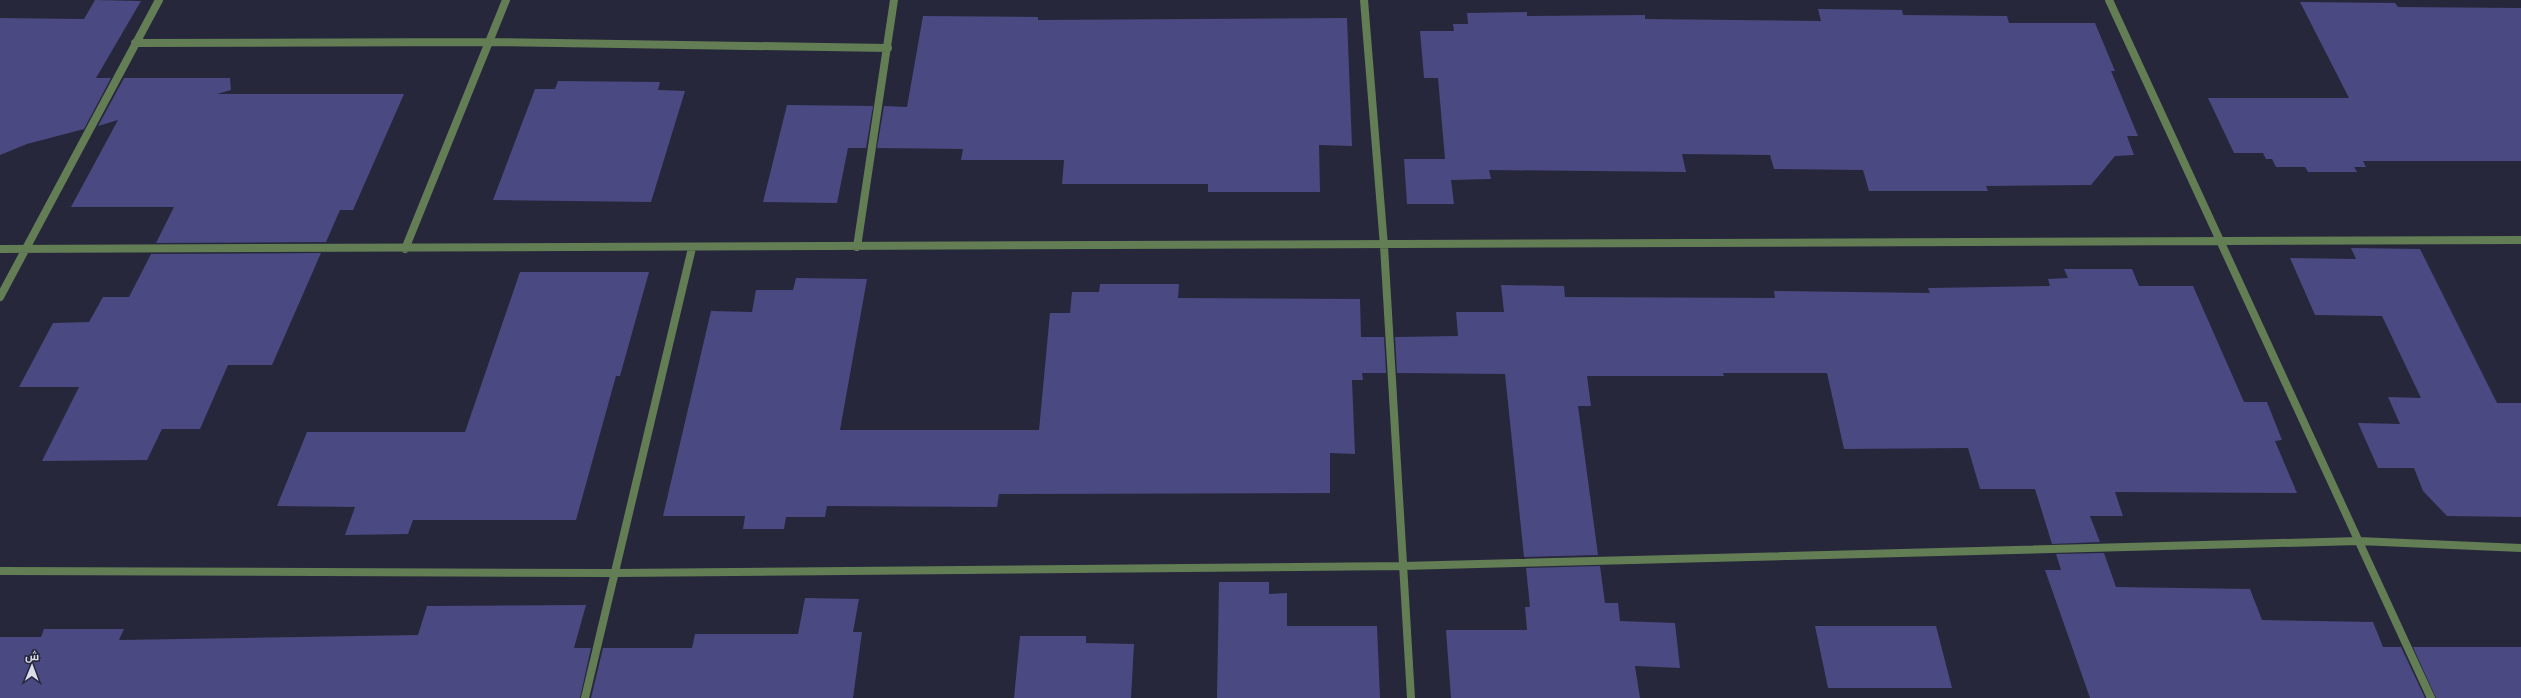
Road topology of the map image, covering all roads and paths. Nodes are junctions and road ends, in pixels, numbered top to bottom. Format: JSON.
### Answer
{"nodes":[{"id":1,"x":159,"y":0,"type":"edge"},
{"id":2,"x":506,"y":0,"type":"edge"},
{"id":3,"x":894,"y":0,"type":"edge"},
{"id":4,"x":1364,"y":0,"type":"edge"},
{"id":5,"x":2109,"y":0,"type":"edge"},
{"id":6,"x":490,"y":42,"type":"junction"},
{"id":7,"x":135,"y":43,"type":"junction"},
{"id":8,"x":888,"y":48,"type":"junction"},
{"id":9,"x":2521,"y":240,"type":"edge"},
{"id":10,"x":2220,"y":242,"type":"junction"},
{"id":11,"x":1384,"y":246,"type":"junction"},
{"id":12,"x":857,"y":247,"type":"junction"},
{"id":13,"x":692,"y":248,"type":"junction"},
{"id":14,"x":0,"y":249,"type":"edge"},
{"id":15,"x":405,"y":249,"type":"junction"},
{"id":16,"x":25,"y":250,"type":"junction"},
{"id":17,"x":0,"y":297,"type":"edge"},
{"id":18,"x":2359,"y":541,"type":"junction"},
{"id":19,"x":2521,"y":548,"type":"edge"},
{"id":20,"x":1403,"y":566,"type":"junction"},
{"id":21,"x":0,"y":571,"type":"edge"},
{"id":22,"x":614,"y":573,"type":"junction"},
{"id":23,"x":585,"y":698,"type":"edge"},
{"id":24,"x":1411,"y":698,"type":"edge"},
{"id":25,"x":2431,"y":698,"type":"edge"}],
"edges":[{"from":1,"to":7,"type":"street"},
{"from":2,"to":6,"type":"street"},
{"from":3,"to":8,"type":"street"},
{"from":4,"to":11,"type":"street"},
{"from":5,"to":10,"type":"street"},
{"from":6,"to":7,"type":"street"},
{"from":6,"to":8,"type":"street"},
{"from":6,"to":15,"type":"street"},
{"from":7,"to":16,"type":"street"},
{"from":8,"to":12,"type":"street"},
{"from":9,"to":10,"type":"street"},
{"from":10,"to":11,"type":"street"},
{"from":10,"to":18,"type":"street"},
{"from":11,"to":12,"type":"street"},
{"from":11,"to":20,"type":"street"},
{"from":12,"to":13,"type":"street"},
{"from":13,"to":15,"type":"street"},
{"from":13,"to":22,"type":"street"},
{"from":14,"to":16,"type":"street"},
{"from":15,"to":16,"type":"street"},
{"from":16,"to":17,"type":"street"},
{"from":18,"to":19,"type":"street"},
{"from":18,"to":20,"type":"street"},
{"from":18,"to":25,"type":"street"},
{"from":20,"to":22,"type":"street"},
{"from":20,"to":24,"type":"street"},
{"from":21,"to":22,"type":"street"},
{"from":22,"to":23,"type":"street"}]}
